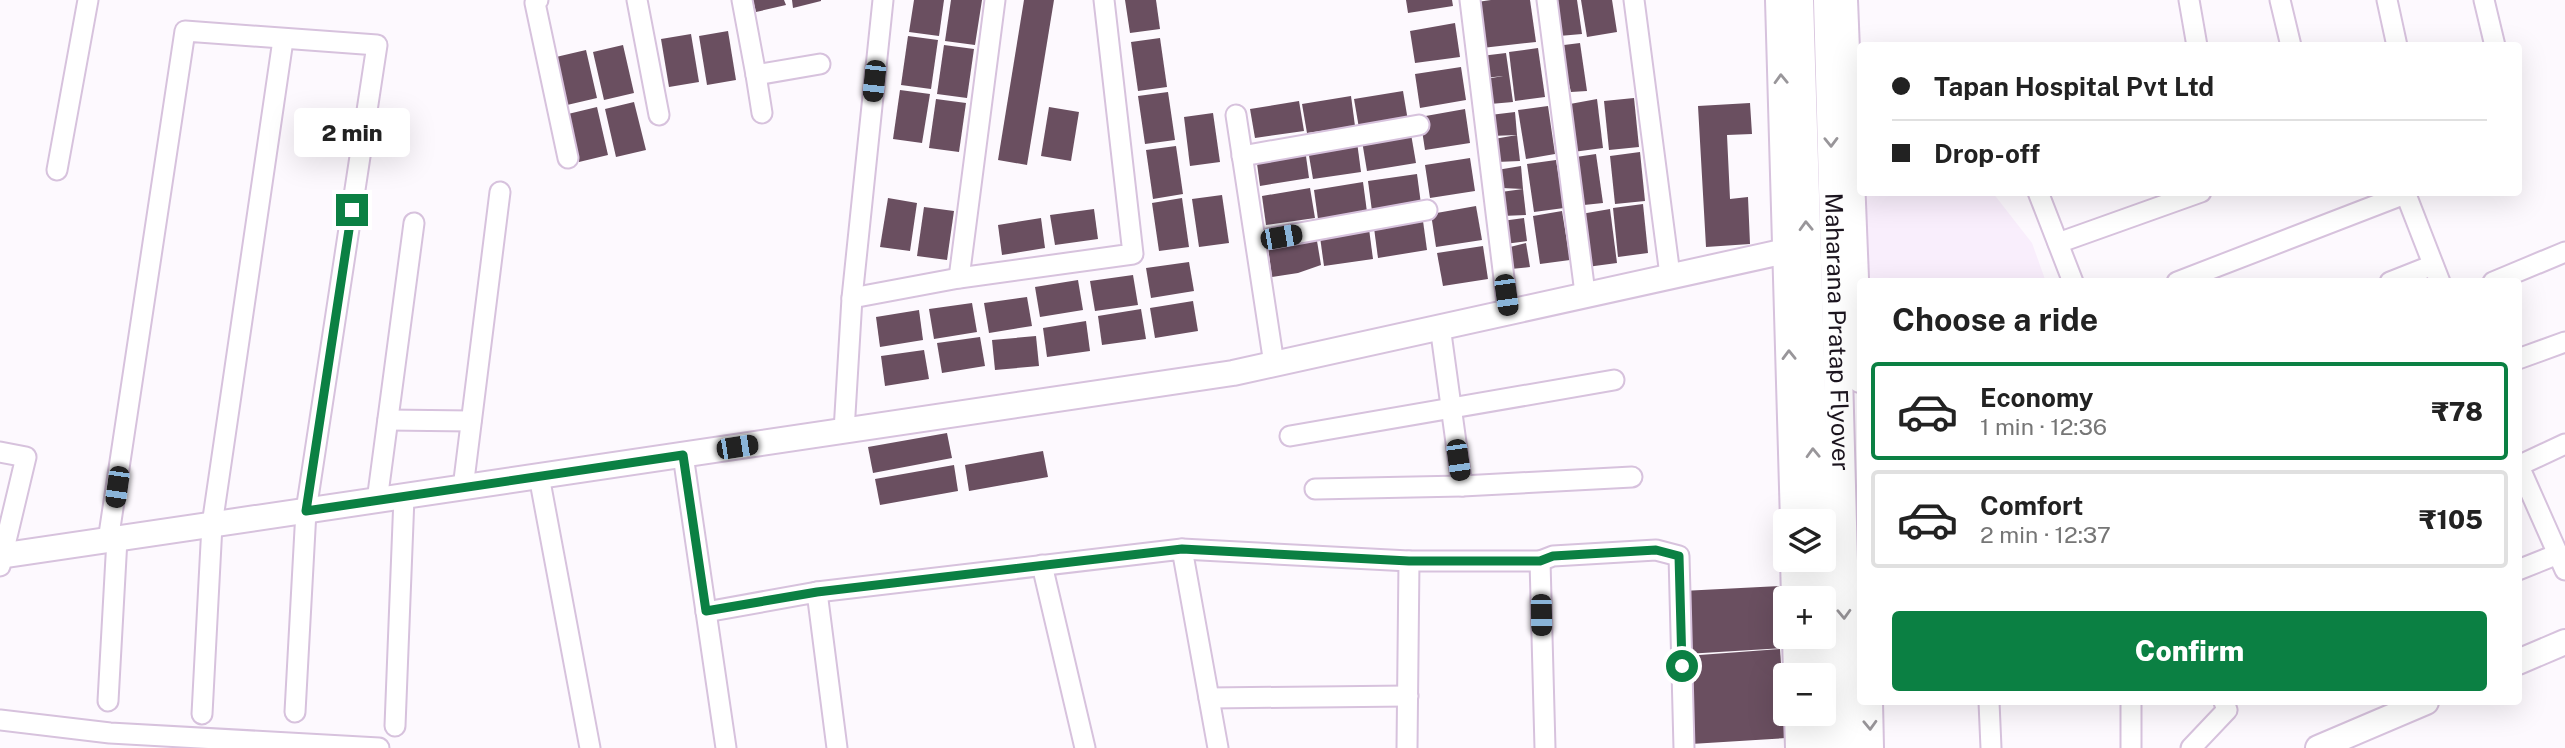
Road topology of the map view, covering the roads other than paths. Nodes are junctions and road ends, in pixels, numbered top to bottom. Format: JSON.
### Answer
{"nodes":[{"id":1,"x":88,"y":0,"type":"edge"},
{"id":2,"x":538,"y":0,"type":"edge"},
{"id":3,"x":636,"y":0,"type":"edge"},
{"id":4,"x":742,"y":0,"type":"edge"},
{"id":5,"x":883,"y":0,"type":"edge"},
{"id":6,"x":995,"y":0,"type":"edge"},
{"id":7,"x":1104,"y":0,"type":"edge"},
{"id":8,"x":1470,"y":0,"type":"edge"},
{"id":9,"x":1547,"y":0,"type":"edge"},
{"id":10,"x":1634,"y":0,"type":"edge"},
{"id":11,"x":1778,"y":0,"type":"edge"},
{"id":12,"x":1799,"y":0,"type":"edge"},
{"id":13,"x":1828,"y":0,"type":"edge"},
{"id":14,"x":1845,"y":0,"type":"edge"},
{"id":15,"x":2189,"y":0,"type":"edge"},
{"id":16,"x":2280,"y":0,"type":"edge"},
{"id":17,"x":2387,"y":0,"type":"edge"},
{"id":18,"x":2484,"y":0,"type":"edge"},
{"id":19,"x":283,"y":40,"type":"junction"},
{"id":20,"x":2196,"y":42,"type":"edge"},
{"id":21,"x":2290,"y":42,"type":"edge"},
{"id":22,"x":2396,"y":42,"type":"edge"},
{"id":23,"x":2494,"y":42,"type":"edge"},
{"id":24,"x":820,"y":64,"type":"dead end"},
{"id":25,"x":756,"y":75,"type":"junction"},
{"id":26,"x":762,"y":113,"type":"dead end"},
{"id":27,"x":1236,"y":114,"type":"dead end"},
{"id":28,"x":659,"y":115,"type":"dead end"},
{"id":29,"x":1419,"y":125,"type":"dead end"},
{"id":30,"x":1242,"y":156,"type":"junction"},
{"id":31,"x":568,"y":158,"type":"dead end"},
{"id":32,"x":57,"y":170,"type":"dead end"},
{"id":33,"x":500,"y":192,"type":"dead end"},
{"id":34,"x":2040,"y":196,"type":"edge"},
{"id":35,"x":2190,"y":196,"type":"edge"},
{"id":36,"x":2397,"y":196,"type":"edge"},
{"id":37,"x":2406,"y":196,"type":"edge"},
{"id":38,"x":1427,"y":210,"type":"dead end"},
{"id":39,"x":414,"y":223,"type":"dead end"},
{"id":40,"x":1256,"y":241,"type":"junction"},
{"id":41,"x":2058,"y":243,"type":"junction"},
{"id":42,"x":1786,"y":251,"type":"junction"},
{"id":43,"x":2565,"y":252,"type":"edge"},
{"id":44,"x":2437,"y":274,"type":"edge"},
{"id":45,"x":1670,"y":275,"type":"junction"},
{"id":46,"x":959,"y":278,"type":"junction"},
{"id":47,"x":2071,"y":278,"type":"edge"},
{"id":48,"x":2187,"y":278,"type":"edge"},
{"id":49,"x":2414,"y":278,"type":"edge"},
{"id":50,"x":2503,"y":278,"type":"edge"},
{"id":51,"x":1585,"y":293,"type":"junction"},
{"id":52,"x":852,"y":298,"type":"junction"},
{"id":53,"x":1857,"y":304,"type":"edge"},
{"id":54,"x":1508,"y":311,"type":"junction"},
{"id":55,"x":1440,"y":326,"type":"junction"},
{"id":56,"x":2565,"y":342,"type":"edge"},
{"id":57,"x":2522,"y":358,"type":"edge"},
{"id":58,"x":1274,"y":364,"type":"junction"},
{"id":59,"x":1614,"y":380,"type":"dead end"},
{"id":60,"x":1451,"y":409,"type":"junction"},
{"id":61,"x":388,"y":420,"type":"junction"},
{"id":62,"x":471,"y":421,"type":"junction"},
{"id":63,"x":844,"y":431,"type":"junction"},
{"id":64,"x":1290,"y":436,"type":"dead end"},
{"id":65,"x":2565,"y":444,"type":"edge"},
{"id":66,"x":0,"y":452,"type":"edge"},
{"id":67,"x":683,"y":455,"type":"junction"},
{"id":68,"x":2522,"y":463,"type":"edge"},
{"id":69,"x":2522,"y":474,"type":"edge"},
{"id":70,"x":539,"y":477,"type":"junction"},
{"id":71,"x":1632,"y":477,"type":"dead end"},
{"id":72,"x":1462,"y":486,"type":"junction"},
{"id":73,"x":463,"y":488,"type":"junction"},
{"id":74,"x":1315,"y":489,"type":"dead end"},
{"id":75,"x":404,"y":496,"type":"junction"},
{"id":76,"x":377,"y":500,"type":"junction"},
{"id":77,"x":1793,"y":509,"type":"edge"},
{"id":78,"x":1815,"y":509,"type":"edge"},
{"id":79,"x":306,"y":511,"type":"junction"},
{"id":80,"x":212,"y":525,"type":"junction"},
{"id":81,"x":113,"y":540,"type":"junction"},
{"id":82,"x":1182,"y":549,"type":"junction"},
{"id":83,"x":1,"y":560,"type":"edge"},
{"id":84,"x":1409,"y":561,"type":"junction"},
{"id":85,"x":1540,"y":561,"type":"junction"},
{"id":86,"x":2561,"y":562,"type":"edge"},
{"id":87,"x":1042,"y":565,"type":"junction"},
{"id":88,"x":2522,"y":569,"type":"edge"},
{"id":89,"x":817,"y":592,"type":"junction"},
{"id":90,"x":706,"y":611,"type":"junction"},
{"id":91,"x":2565,"y":642,"type":"edge"},
{"id":92,"x":2522,"y":660,"type":"edge"},
{"id":93,"x":1408,"y":696,"type":"junction"},
{"id":94,"x":1209,"y":698,"type":"junction"},
{"id":95,"x":108,"y":701,"type":"dead end"},
{"id":96,"x":1870,"y":705,"type":"edge"},
{"id":97,"x":1990,"y":705,"type":"edge"},
{"id":98,"x":2131,"y":705,"type":"edge"},
{"id":99,"x":2225,"y":705,"type":"edge"},
{"id":100,"x":2419,"y":705,"type":"edge"},
{"id":101,"x":295,"y":712,"type":"dead end"},
{"id":102,"x":202,"y":714,"type":"dead end"},
{"id":103,"x":0,"y":720,"type":"edge"},
{"id":104,"x":395,"y":726,"type":"dead end"},
{"id":105,"x":1797,"y":726,"type":"edge"},
{"id":106,"x":1821,"y":726,"type":"edge"},
{"id":107,"x":107,"y":741,"type":"edge"},
{"id":108,"x":379,"y":748,"type":"edge"},
{"id":109,"x":590,"y":748,"type":"edge"},
{"id":110,"x":726,"y":748,"type":"edge"},
{"id":111,"x":837,"y":748,"type":"edge"},
{"id":112,"x":1085,"y":748,"type":"edge"},
{"id":113,"x":1218,"y":748,"type":"edge"},
{"id":114,"x":1407,"y":748,"type":"edge"},
{"id":115,"x":1545,"y":748,"type":"edge"},
{"id":116,"x":1684,"y":748,"type":"edge"},
{"id":117,"x":1798,"y":748,"type":"edge"},
{"id":118,"x":1822,"y":748,"type":"edge"},
{"id":119,"x":1848,"y":748,"type":"edge"},
{"id":120,"x":1871,"y":748,"type":"edge"},
{"id":121,"x":1991,"y":748,"type":"edge"},
{"id":122,"x":2131,"y":748,"type":"edge"},
{"id":123,"x":2191,"y":748,"type":"edge"},
{"id":124,"x":2318,"y":748,"type":"edge"}],
"edges":[{"from":1,"to":32,"type":"street"},
{"from":2,"to":31,"type":"street"},
{"from":3,"to":28,"type":"street"},
{"from":4,"to":25,"type":"street"},
{"from":5,"to":52,"type":"street"},
{"from":6,"to":46,"type":"street"},
{"from":7,"to":46,"type":"street"},
{"from":8,"to":54,"type":"street"},
{"from":9,"to":51,"type":"street"},
{"from":10,"to":45,"type":"street"},
{"from":42,"to":11,"type":"street","one_way":true},
{"from":78,"to":12,"type":"main road","name":"Maharana Pratap Flyover","one_way":true},
{"from":13,"to":119,"type":"main road","name":"Maharana Pratap Flyover","one_way":true},
{"from":14,"to":53,"type":"street"},
{"from":15,"to":20,"type":"street"},
{"from":16,"to":21,"type":"street"},
{"from":17,"to":22,"type":"street"},
{"from":18,"to":23,"type":"street"},
{"from":19,"to":79,"type":"street"},
{"from":19,"to":80,"type":"street"},
{"from":19,"to":81,"type":"street"},
{"from":24,"to":25,"type":"street"},
{"from":25,"to":26,"type":"street"},
{"from":27,"to":30,"type":"street"},
{"from":29,"to":30,"type":"street"},
{"from":30,"to":40,"type":"street"},
{"from":33,"to":62,"type":"street"},
{"from":34,"to":41,"type":"street"},
{"from":35,"to":41,"type":"street"},
{"from":36,"to":48,"type":"street"},
{"from":37,"to":44,"type":"street"},
{"from":38,"to":40,"type":"street"},
{"from":39,"to":61,"type":"street"},
{"from":40,"to":58,"type":"street"},
{"from":41,"to":47,"type":"street"},
{"from":42,"to":45,"type":"street"},
{"from":77,"to":42,"type":"street","one_way":true},
{"from":43,"to":50,"type":"street"},
{"from":44,"to":49,"type":"street"},
{"from":45,"to":51,"type":"street"},
{"from":46,"to":52,"type":"street"},
{"from":51,"to":54,"type":"street"},
{"from":52,"to":63,"type":"street"},
{"from":54,"to":55,"type":"street"},
{"from":55,"to":58,"type":"street"},
{"from":55,"to":60,"type":"street"},
{"from":56,"to":57,"type":"street"},
{"from":58,"to":63,"type":"street"},
{"from":59,"to":60,"type":"street"},
{"from":60,"to":64,"type":"street"},
{"from":60,"to":72,"type":"street"},
{"from":61,"to":62,"type":"street"},
{"from":61,"to":76,"type":"street"},
{"from":62,"to":73,"type":"street"},
{"from":63,"to":67,"type":"street"},
{"from":65,"to":68,"type":"street"},
{"from":66,"to":83,"type":"street"},
{"from":67,"to":70,"type":"street"},
{"from":67,"to":90,"type":"street"},
{"from":69,"to":86,"type":"street"},
{"from":70,"to":73,"type":"street"},
{"from":70,"to":109,"type":"street"},
{"from":71,"to":72,"type":"street"},
{"from":72,"to":74,"type":"street"},
{"from":73,"to":75,"type":"street"},
{"from":75,"to":76,"type":"street"},
{"from":75,"to":104,"type":"street"},
{"from":76,"to":79,"type":"street"},
{"from":79,"to":80,"type":"street"},
{"from":79,"to":101,"type":"street"},
{"from":80,"to":81,"type":"street"},
{"from":80,"to":102,"type":"street"},
{"from":81,"to":83,"type":"street"},
{"from":81,"to":95,"type":"street"},
{"from":82,"to":84,"type":"street"},
{"from":82,"to":87,"type":"street"},
{"from":82,"to":94,"type":"street"},
{"from":84,"to":85,"type":"street"},
{"from":84,"to":93,"type":"street"},
{"from":85,"to":115,"type":"street"},
{"from":85,"to":116,"type":"street"},
{"from":86,"to":88,"type":"street"},
{"from":87,"to":89,"type":"street"},
{"from":87,"to":112,"type":"street"},
{"from":89,"to":90,"type":"street"},
{"from":89,"to":111,"type":"street"},
{"from":90,"to":110,"type":"street"},
{"from":91,"to":92,"type":"street"},
{"from":93,"to":94,"type":"street"},
{"from":93,"to":114,"type":"street"},
{"from":94,"to":113,"type":"street"},
{"from":96,"to":120,"type":"street","one_way":true},
{"from":97,"to":121,"type":"street"},
{"from":98,"to":122,"type":"street"},
{"from":99,"to":123,"type":"street"},
{"from":100,"to":124,"type":"street"},
{"from":103,"to":107,"type":"street"},
{"from":105,"to":117,"type":"street"},
{"from":106,"to":118,"type":"main road"},
{"from":107,"to":108,"type":"street"}]}
